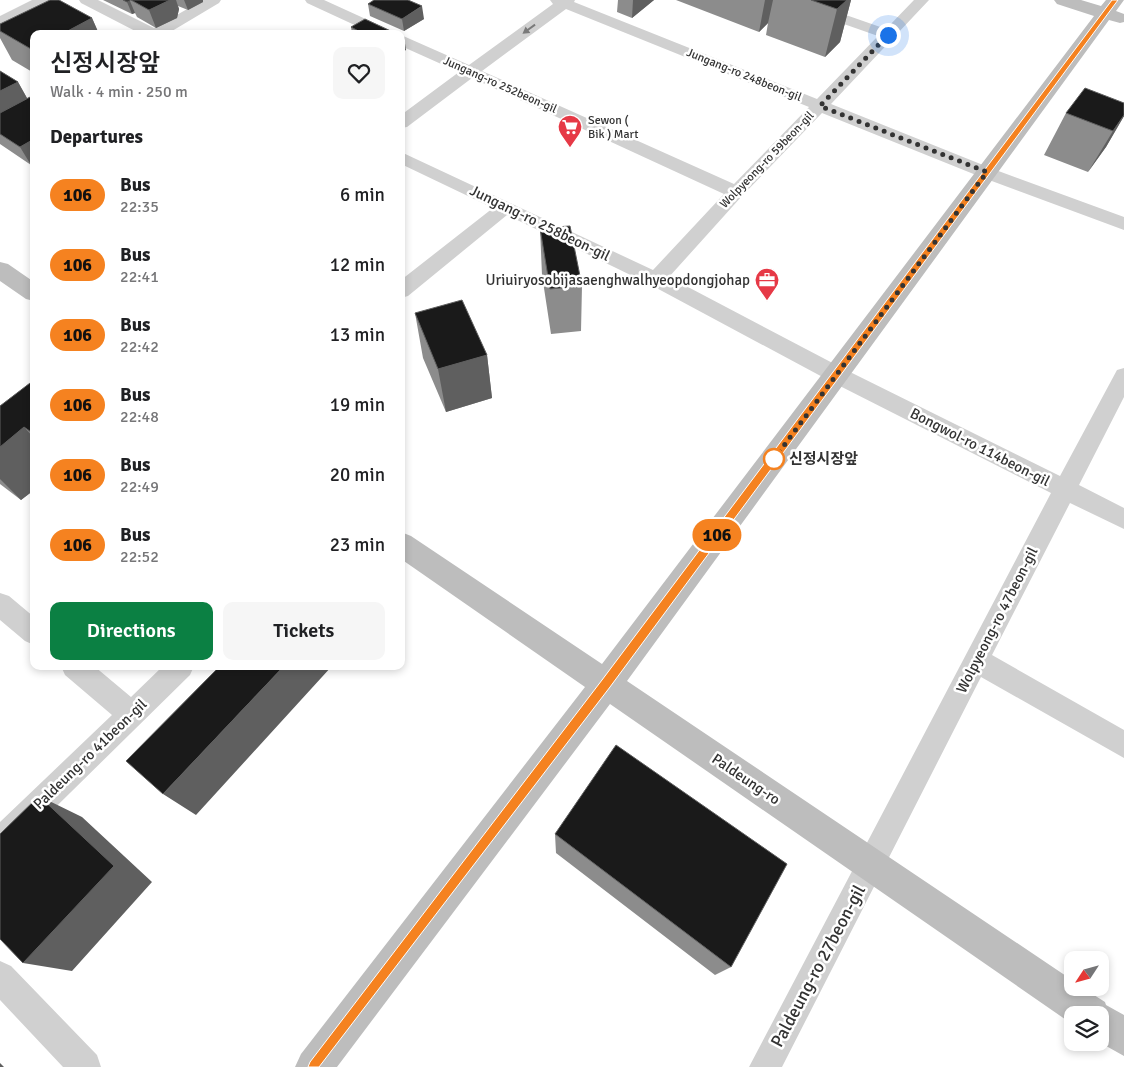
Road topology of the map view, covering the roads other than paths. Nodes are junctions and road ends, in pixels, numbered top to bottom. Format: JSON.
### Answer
{"nodes":[{"id":1,"x":42,"y":0,"type":"edge"},
{"id":2,"x":86,"y":0,"type":"edge"},
{"id":3,"x":214,"y":0,"type":"edge"},
{"id":4,"x":312,"y":0,"type":"edge"},
{"id":5,"x":789,"y":0,"type":"edge"},
{"id":6,"x":922,"y":0,"type":"edge"},
{"id":7,"x":1063,"y":0,"type":"edge"},
{"id":8,"x":563,"y":1,"type":"edge"},
{"id":9,"x":1114,"y":11,"type":"edge"},
{"id":10,"x":0,"y":22,"type":"edge"},
{"id":11,"x":146,"y":30,"type":"edge"},
{"id":12,"x":161,"y":30,"type":"edge"},
{"id":13,"x":378,"y":30,"type":"edge"},
{"id":14,"x":888,"y":35,"type":"junction"},
{"id":15,"x":405,"y":42,"type":"edge"},
{"id":16,"x":471,"y":71,"type":"junction"},
{"id":17,"x":820,"y":106,"type":"junction"},
{"id":18,"x":405,"y":120,"type":"edge"},
{"id":19,"x":405,"y":159,"type":"edge"},
{"id":20,"x":987,"y":172,"type":"junction"},
{"id":21,"x":736,"y":192,"type":"junction"},
{"id":22,"x":506,"y":207,"type":"junction"},
{"id":23,"x":1124,"y":224,"type":"edge"},
{"id":24,"x":0,"y":270,"type":"edge"},
{"id":25,"x":656,"y":279,"type":"junction"},
{"id":26,"x":405,"y":288,"type":"edge"},
{"id":27,"x":30,"y":290,"type":"edge"},
{"id":28,"x":837,"y":374,"type":"junction"},
{"id":29,"x":1124,"y":376,"type":"edge"},
{"id":30,"x":1065,"y":490,"type":"junction"},
{"id":31,"x":1124,"y":519,"type":"edge"},
{"id":32,"x":405,"y":547,"type":"edge"},
{"id":33,"x":0,"y":604,"type":"edge"},
{"id":34,"x":30,"y":630,"type":"edge"},
{"id":35,"x":976,"y":660,"type":"junction"},
{"id":36,"x":79,"y":670,"type":"edge"},
{"id":37,"x":177,"y":670,"type":"edge"},
{"id":38,"x":606,"y":684,"type":"junction"},
{"id":39,"x":130,"y":714,"type":"junction"},
{"id":40,"x":1124,"y":745,"type":"edge"},
{"id":41,"x":0,"y":842,"type":"edge"},
{"id":42,"x":871,"y":864,"type":"junction"},
{"id":43,"x":0,"y":977,"type":"edge"},
{"id":44,"x":1079,"y":1006,"type":"edge"},
{"id":45,"x":1109,"y":1027,"type":"edge"},
{"id":46,"x":1124,"y":1037,"type":"edge"},
{"id":47,"x":85,"y":1067,"type":"edge"},
{"id":48,"x":314,"y":1067,"type":"edge"},
{"id":49,"x":764,"y":1067,"type":"edge"}],
"edges":[{"from":1,"to":10,"type":"street"},
{"from":2,"to":11,"type":"street"},
{"from":3,"to":12,"type":"street"},
{"from":4,"to":13,"type":"street"},
{"from":5,"to":14,"type":"street"},
{"from":6,"to":14,"type":"street","name":"Wolpyeong-ro 59beon-gil"},
{"from":7,"to":9,"type":"main road"},
{"from":8,"to":16,"type":"street","one_way":true},
{"from":8,"to":17,"type":"street","name":"Jungang-ro 248beon-gil"},
{"from":9,"to":20,"type":"main road"},
{"from":14,"to":17,"type":"street","name":"Wolpyeong-ro 59beon-gil"},
{"from":15,"to":16,"type":"street","name":"Jungang-ro 252beon-gil"},
{"from":16,"to":18,"type":"street"},
{"from":16,"to":21,"type":"street","name":"Jungang-ro 252beon-gil"},
{"from":17,"to":20,"type":"street","name":"Jungang-ro 248beon-gil"},
{"from":17,"to":21,"type":"street","name":"Wolpyeong-ro 59beon-gil"},
{"from":19,"to":22,"type":"street","name":"Jungang-ro 258beon-gil"},
{"from":20,"to":23,"type":"street","name":"Jungang-ro 248beon-gil"},
{"from":20,"to":28,"type":"main road"},
{"from":21,"to":25,"type":"street","name":"Wolpyeong-ro 59beon-gil"},
{"from":22,"to":25,"type":"street","name":"Jungang-ro 258beon-gil"},
{"from":22,"to":26,"type":"street"},
{"from":24,"to":27,"type":"main road"},
{"from":25,"to":28,"type":"street","name":"Jungang-ro 258beon-gil"},
{"from":28,"to":30,"type":"street","name":"Bongwol-ro 114beon-gil"},
{"from":28,"to":38,"type":"main road"},
{"from":29,"to":30,"type":"street","name":"Wolpyeong-ro 47beon-gil"},
{"from":30,"to":31,"type":"street","name":"Bongwol-ro 114beon-gil"},
{"from":30,"to":35,"type":"street","name":"Wolpyeong-ro 47beon-gil"},
{"from":32,"to":38,"type":"main road","name":"Paldeung-ro"},
{"from":33,"to":34,"type":"street"},
{"from":35,"to":40,"type":"street"},
{"from":35,"to":42,"type":"street","name":"Wolpyeong-ro 47beon-gil"},
{"from":36,"to":39,"type":"street"},
{"from":37,"to":39,"type":"street","name":"Paldeung-ro 41beon-gil"},
{"from":38,"to":42,"type":"main road","name":"Paldeung-ro"},
{"from":38,"to":48,"type":"main road"},
{"from":39,"to":41,"type":"street","name":"Paldeung-ro 41beon-gil"},
{"from":42,"to":44,"type":"main road","name":"Paldeung-ro"},
{"from":42,"to":49,"type":"street","name":"Paldeung-ro 27beon-gil"},
{"from":43,"to":47,"type":"street"},
{"from":45,"to":46,"type":"main road"}]}
